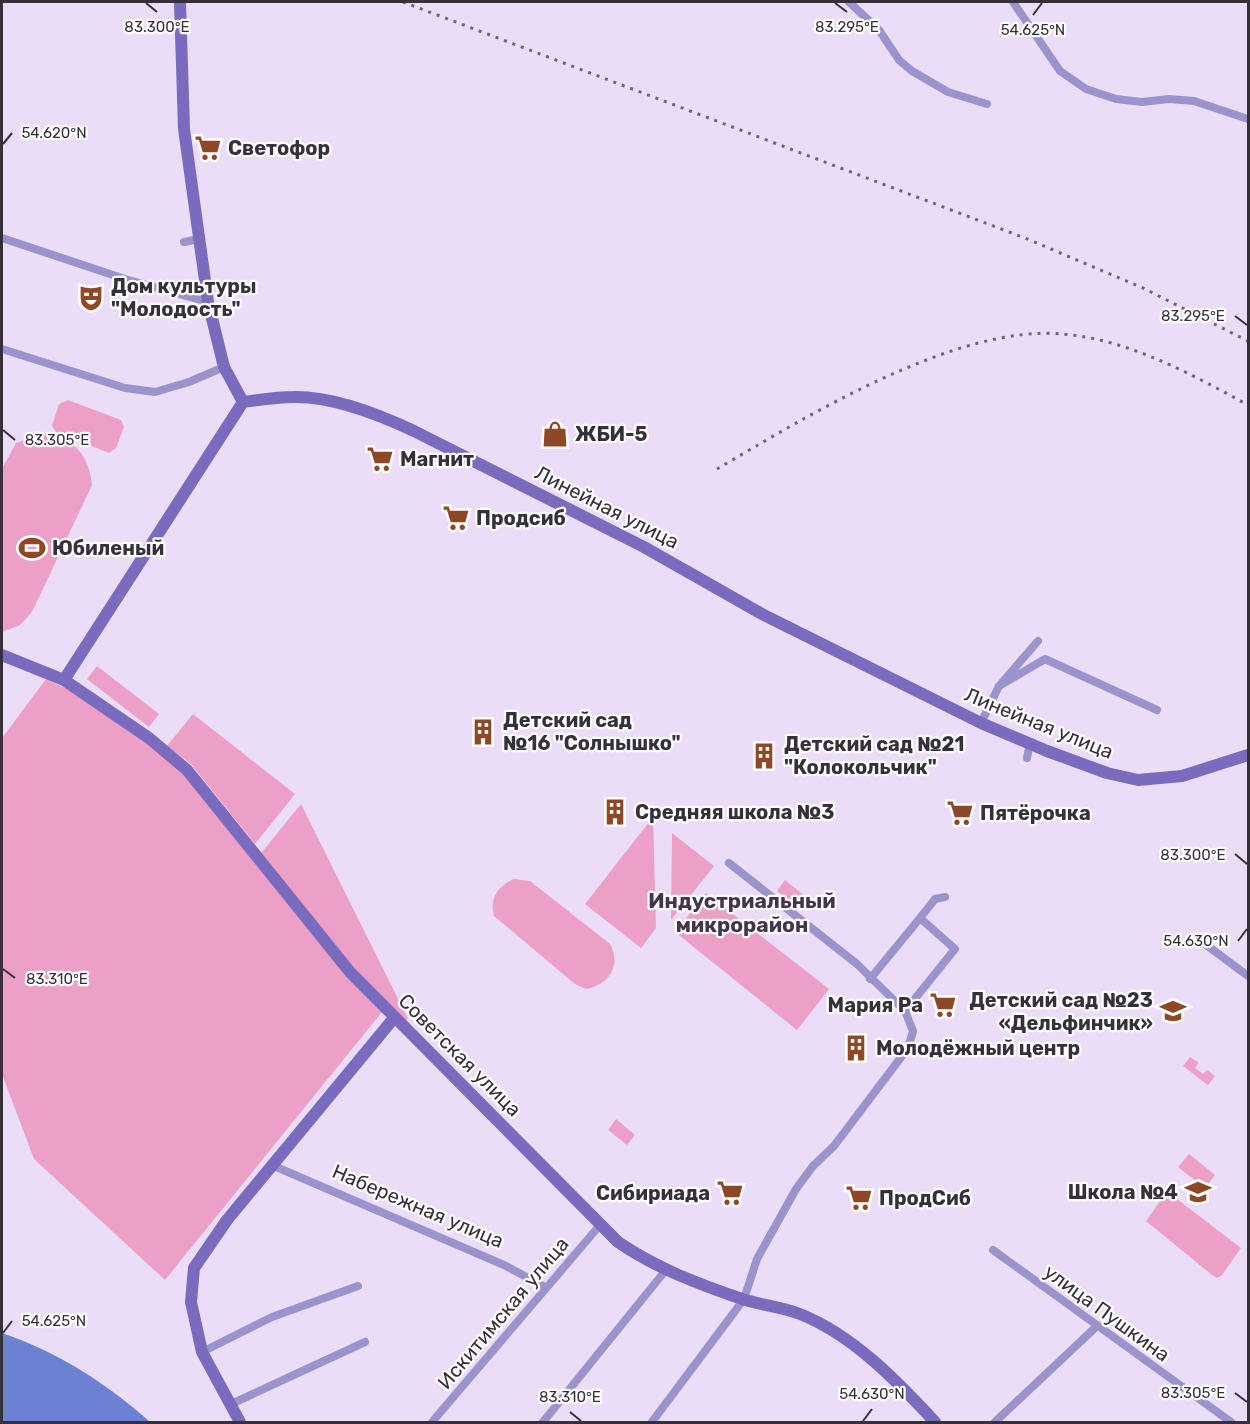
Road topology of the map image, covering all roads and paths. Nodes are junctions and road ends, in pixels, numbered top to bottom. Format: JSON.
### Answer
{"nodes":[{"id":1,"x":180,"y":2,"type":"edge"},
{"id":2,"x":849,"y":2,"type":"edge"},
{"id":3,"x":1013,"y":2,"type":"edge"},
{"id":4,"x":987,"y":104,"type":"dead end"},
{"id":5,"x":1248,"y":119,"type":"edge"},
{"id":6,"x":2,"y":238,"type":"edge"},
{"id":7,"x":199,"y":239,"type":"junction"},
{"id":8,"x":184,"y":242,"type":"dead end"},
{"id":9,"x":208,"y":303,"type":"junction"},
{"id":10,"x":2,"y":350,"type":"edge"},
{"id":11,"x":224,"y":367,"type":"junction"},
{"id":12,"x":243,"y":402,"type":"junction"},
{"id":13,"x":1038,"y":641,"type":"dead end"},
{"id":14,"x":2,"y":655,"type":"edge"},
{"id":15,"x":64,"y":680,"type":"junction"},
{"id":16,"x":999,"y":686,"type":"junction"},
{"id":17,"x":1157,"y":710,"type":"dead end"},
{"id":18,"x":981,"y":723,"type":"junction"},
{"id":19,"x":1030,"y":742,"type":"junction"},
{"id":20,"x":1248,"y":755,"type":"edge"},
{"id":21,"x":1027,"y":758,"type":"dead end"},
{"id":22,"x":729,"y":863,"type":"dead end"},
{"id":23,"x":945,"y":897,"type":"dead end"},
{"id":24,"x":920,"y":918,"type":"junction"},
{"id":25,"x":1204,"y":944,"type":"dead end"},
{"id":26,"x":1248,"y":976,"type":"edge"},
{"id":27,"x":870,"y":979,"type":"junction"},
{"id":28,"x":905,"y":1011,"type":"junction"},
{"id":29,"x":394,"y":1018,"type":"junction"},
{"id":30,"x":274,"y":1166,"type":"junction"},
{"id":31,"x":600,"y":1225,"type":"junction"},
{"id":32,"x":993,"y":1250,"type":"dead end"},
{"id":33,"x":665,"y":1270,"type":"junction"},
{"id":34,"x":358,"y":1286,"type":"dead end"},
{"id":35,"x":545,"y":1287,"type":"junction"},
{"id":36,"x":744,"y":1299,"type":"junction"},
{"id":37,"x":1097,"y":1326,"type":"junction"},
{"id":38,"x":365,"y":1342,"type":"dead end"},
{"id":39,"x":202,"y":1352,"type":"junction"},
{"id":40,"x":229,"y":1405,"type":"junction"},
{"id":41,"x":240,"y":1422,"type":"edge"},
{"id":42,"x":432,"y":1422,"type":"edge"},
{"id":43,"x":543,"y":1422,"type":"edge"},
{"id":44,"x":652,"y":1422,"type":"edge"},
{"id":45,"x":935,"y":1422,"type":"edge"},
{"id":46,"x":995,"y":1422,"type":"edge"},
{"id":47,"x":1231,"y":1422,"type":"edge"}],
"edges":[{"from":1,"to":7,"type":"main road"},
{"from":2,"to":4,"type":"street"},
{"from":3,"to":5,"type":"street"},
{"from":6,"to":9,"type":"street"},
{"from":7,"to":8,"type":"street"},
{"from":7,"to":9,"type":"main road"},
{"from":9,"to":11,"type":"main road"},
{"from":10,"to":11,"type":"street"},
{"from":11,"to":12,"type":"main road"},
{"from":12,"to":15,"type":"main road"},
{"from":12,"to":18,"type":"main road","name":"Линейная улица"},
{"from":13,"to":16,"type":"street"},
{"from":14,"to":15,"type":"main road","name":"Советская улица"},
{"from":15,"to":29,"type":"main road","name":"Советская улица"},
{"from":16,"to":17,"type":"street"},
{"from":16,"to":18,"type":"street"},
{"from":18,"to":19,"type":"main road","name":"Линейная улица"},
{"from":19,"to":20,"type":"main road","name":"Линейная улица"},
{"from":19,"to":21,"type":"street"},
{"from":22,"to":27,"type":"street"},
{"from":23,"to":24,"type":"street"},
{"from":24,"to":27,"type":"street"},
{"from":24,"to":28,"type":"street"},
{"from":25,"to":26,"type":"street"},
{"from":27,"to":28,"type":"street"},
{"from":28,"to":36,"type":"street"},
{"from":29,"to":30,"type":"main road"},
{"from":29,"to":31,"type":"main road","name":"Советская улица"},
{"from":30,"to":35,"type":"street","name":"Набережная улица"},
{"from":30,"to":39,"type":"main road"},
{"from":31,"to":33,"type":"main road","name":"Советская улица"},
{"from":31,"to":35,"type":"street","name":"Искитимская улица"},
{"from":32,"to":37,"type":"street","name":"улица Пушкина"},
{"from":33,"to":36,"type":"main road","name":"Советская улица"},
{"from":33,"to":43,"type":"street"},
{"from":34,"to":39,"type":"street"},
{"from":35,"to":42,"type":"street","name":"Искитимская улица"},
{"from":36,"to":44,"type":"street"},
{"from":36,"to":45,"type":"main road","name":"Советская улица"},
{"from":37,"to":46,"type":"street"},
{"from":37,"to":47,"type":"street","name":"улица Пушкина"},
{"from":38,"to":40,"type":"street"},
{"from":39,"to":40,"type":"main road"},
{"from":40,"to":41,"type":"main road"}]}
